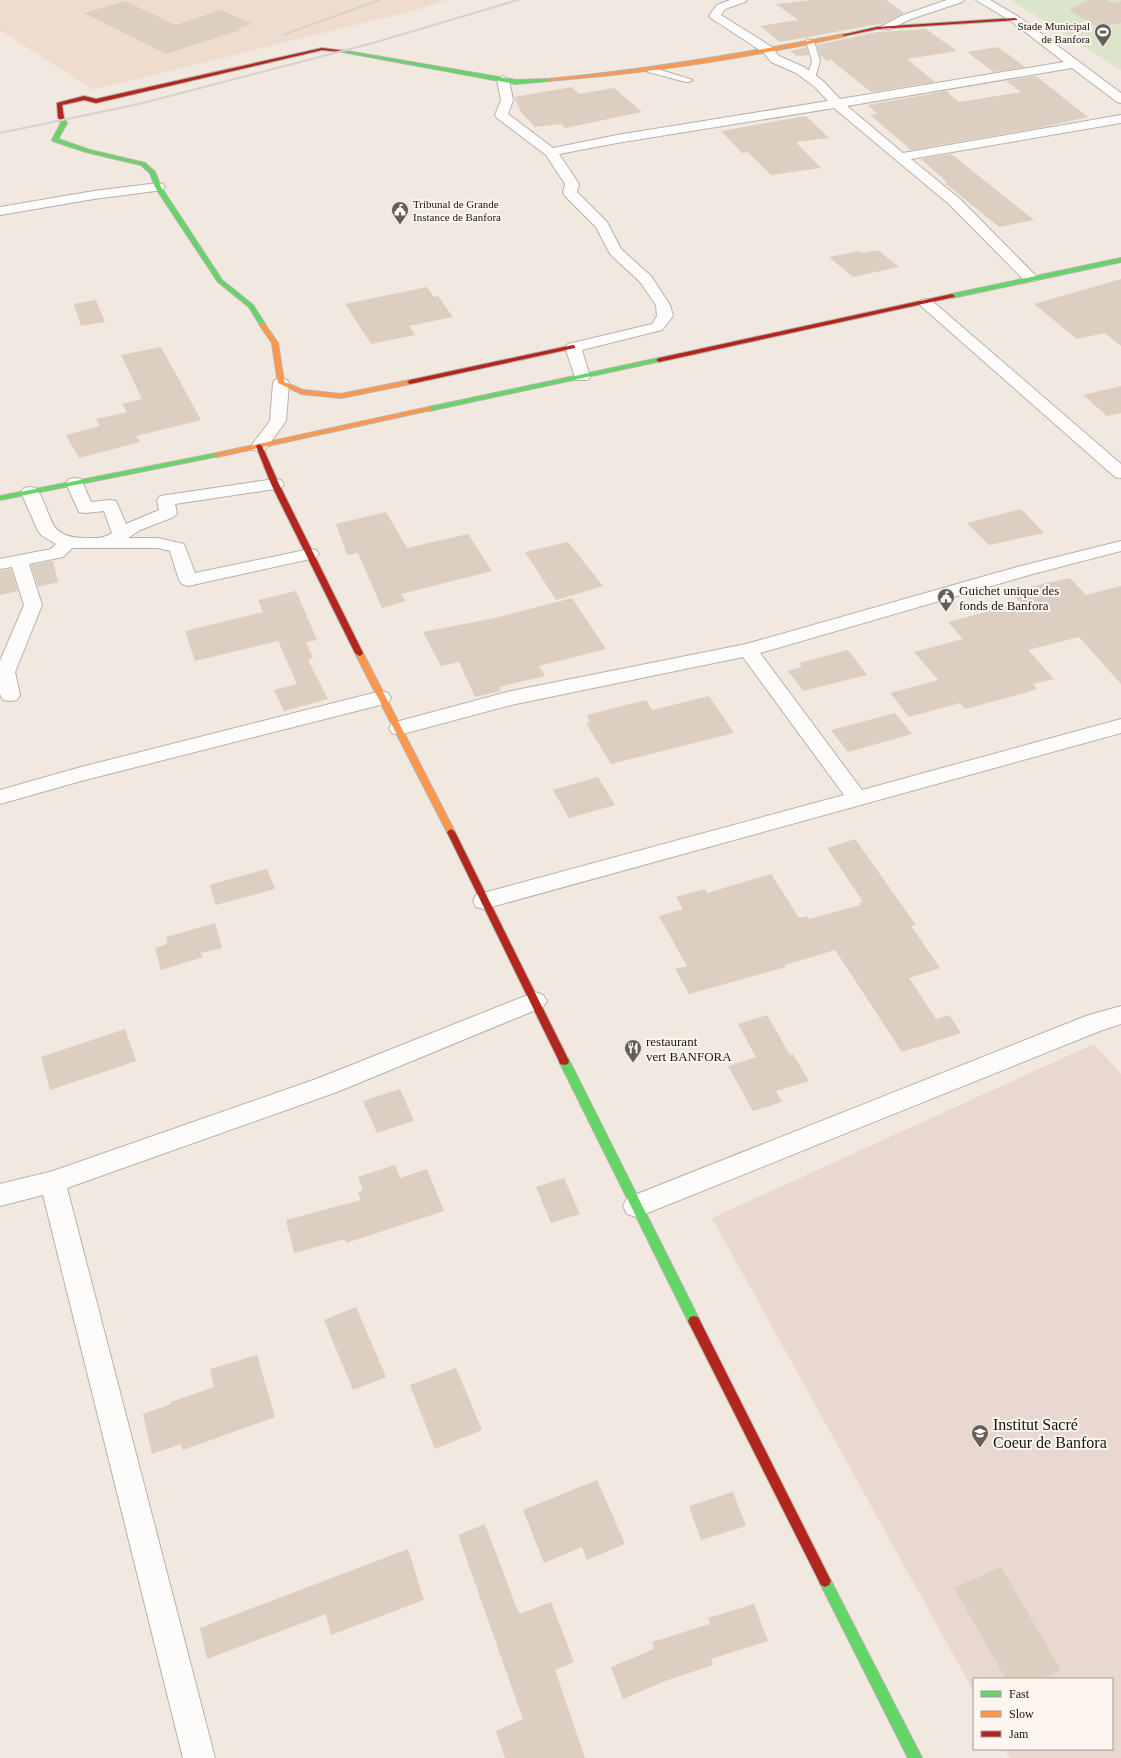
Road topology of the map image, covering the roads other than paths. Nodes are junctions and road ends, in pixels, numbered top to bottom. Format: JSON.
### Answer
{"nodes":[{"id":1,"x":741,"y":0,"type":"edge"},
{"id":2,"x":957,"y":1,"type":"edge"},
{"id":3,"x":986,"y":2,"type":"edge"},
{"id":4,"x":1015,"y":19,"type":"junction"},
{"id":5,"x":886,"y":27,"type":"junction"},
{"id":6,"x":810,"y":41,"type":"junction"},
{"id":7,"x":768,"y":50,"type":"junction"},
{"id":8,"x":1074,"y":64,"type":"junction"},
{"id":9,"x":651,"y":70,"type":"junction"},
{"id":10,"x":811,"y":78,"type":"junction"},
{"id":11,"x":503,"y":80,"type":"junction"},
{"id":12,"x":689,"y":80,"type":"dead end"},
{"id":13,"x":1121,"y":99,"type":"edge"},
{"id":14,"x":838,"y":105,"type":"junction"},
{"id":15,"x":1121,"y":119,"type":"edge"},
{"id":16,"x":552,"y":152,"type":"junction"},
{"id":17,"x":901,"y":158,"type":"junction"},
{"id":18,"x":158,"y":187,"type":"junction"},
{"id":19,"x":0,"y":211,"type":"edge"},
{"id":20,"x":1121,"y":260,"type":"edge"},
{"id":21,"x":1030,"y":278,"type":"junction"},
{"id":22,"x":926,"y":303,"type":"junction"},
{"id":23,"x":573,"y":347,"type":"junction"},
{"id":24,"x":582,"y":377,"type":"junction"},
{"id":25,"x":281,"y":383,"type":"junction"},
{"id":26,"x":259,"y":446,"type":"junction"},
{"id":27,"x":1121,"y":473,"type":"edge"},
{"id":28,"x":75,"y":483,"type":"junction"},
{"id":29,"x":275,"y":484,"type":"junction"},
{"id":30,"x":30,"y":492,"type":"junction"},
{"id":31,"x":0,"y":498,"type":"edge"},
{"id":32,"x":114,"y":539,"type":"junction"},
{"id":33,"x":67,"y":543,"type":"junction"},
{"id":34,"x":1121,"y":546,"type":"edge"},
{"id":35,"x":310,"y":554,"type":"junction"},
{"id":36,"x":19,"y":561,"type":"junction"},
{"id":37,"x":0,"y":564,"type":"edge"},
{"id":38,"x":748,"y":650,"type":"junction"},
{"id":39,"x":10,"y":695,"type":"dead end"},
{"id":40,"x":381,"y":698,"type":"junction"},
{"id":41,"x":1121,"y":726,"type":"edge"},
{"id":42,"x":398,"y":728,"type":"junction"},
{"id":43,"x":0,"y":797,"type":"edge"},
{"id":44,"x":858,"y":799,"type":"junction"},
{"id":45,"x":484,"y":902,"type":"junction"},
{"id":46,"x":536,"y":1001,"type":"junction"},
{"id":47,"x":1121,"y":1015,"type":"edge"},
{"id":48,"x":53,"y":1182,"type":"junction"},
{"id":49,"x":0,"y":1195,"type":"edge"},
{"id":50,"x":636,"y":1206,"type":"junction"},
{"id":51,"x":199,"y":1758,"type":"edge"},
{"id":52,"x":915,"y":1758,"type":"edge"}],
"edges":[{"from":1,"to":7,"type":"street"},
{"from":2,"to":3,"type":"street"},
{"from":2,"to":5,"type":"street"},
{"from":3,"to":4,"type":"street"},
{"from":4,"to":5,"type":"main road"},
{"from":4,"to":8,"type":"street"},
{"from":5,"to":6,"type":"main road"},
{"from":6,"to":7,"type":"main road"},
{"from":6,"to":10,"type":"lane"},
{"from":7,"to":9,"type":"main road"},
{"from":7,"to":10,"type":"street"},
{"from":8,"to":13,"type":"street"},
{"from":8,"to":14,"type":"street"},
{"from":9,"to":11,"type":"main road"},
{"from":9,"to":12,"type":"lane"},
{"from":10,"to":14,"type":"street"},
{"from":11,"to":16,"type":"street"},
{"from":11,"to":18,"type":"main road"},
{"from":14,"to":16,"type":"street"},
{"from":14,"to":17,"type":"street"},
{"from":15,"to":17,"type":"street"},
{"from":16,"to":23,"type":"street"},
{"from":17,"to":21,"type":"street"},
{"from":18,"to":19,"type":"street"},
{"from":18,"to":25,"type":"main road"},
{"from":20,"to":21,"type":"main road"},
{"from":21,"to":22,"type":"main road"},
{"from":22,"to":24,"type":"main road"},
{"from":22,"to":27,"type":"street"},
{"from":23,"to":24,"type":"street"},
{"from":23,"to":25,"type":"main road"},
{"from":24,"to":26,"type":"main road"},
{"from":25,"to":26,"type":"street"},
{"from":26,"to":28,"type":"main road"},
{"from":26,"to":29,"type":"main road"},
{"from":28,"to":30,"type":"main road"},
{"from":28,"to":32,"type":"street"},
{"from":29,"to":32,"type":"street"},
{"from":29,"to":35,"type":"main road"},
{"from":30,"to":31,"type":"main road"},
{"from":30,"to":33,"type":"street"},
{"from":32,"to":33,"type":"street"},
{"from":32,"to":35,"type":"street"},
{"from":33,"to":36,"type":"street"},
{"from":34,"to":38,"type":"street"},
{"from":35,"to":40,"type":"main road"},
{"from":36,"to":37,"type":"street"},
{"from":36,"to":39,"type":"street"},
{"from":38,"to":42,"type":"street"},
{"from":38,"to":44,"type":"street"},
{"from":40,"to":42,"type":"main road"},
{"from":40,"to":43,"type":"street"},
{"from":41,"to":44,"type":"street"},
{"from":42,"to":45,"type":"main road"},
{"from":44,"to":45,"type":"street"},
{"from":45,"to":46,"type":"main road"},
{"from":46,"to":48,"type":"street"},
{"from":46,"to":50,"type":"main road"},
{"from":47,"to":50,"type":"street"},
{"from":48,"to":49,"type":"street"},
{"from":48,"to":51,"type":"street"},
{"from":50,"to":52,"type":"main road"}]}
